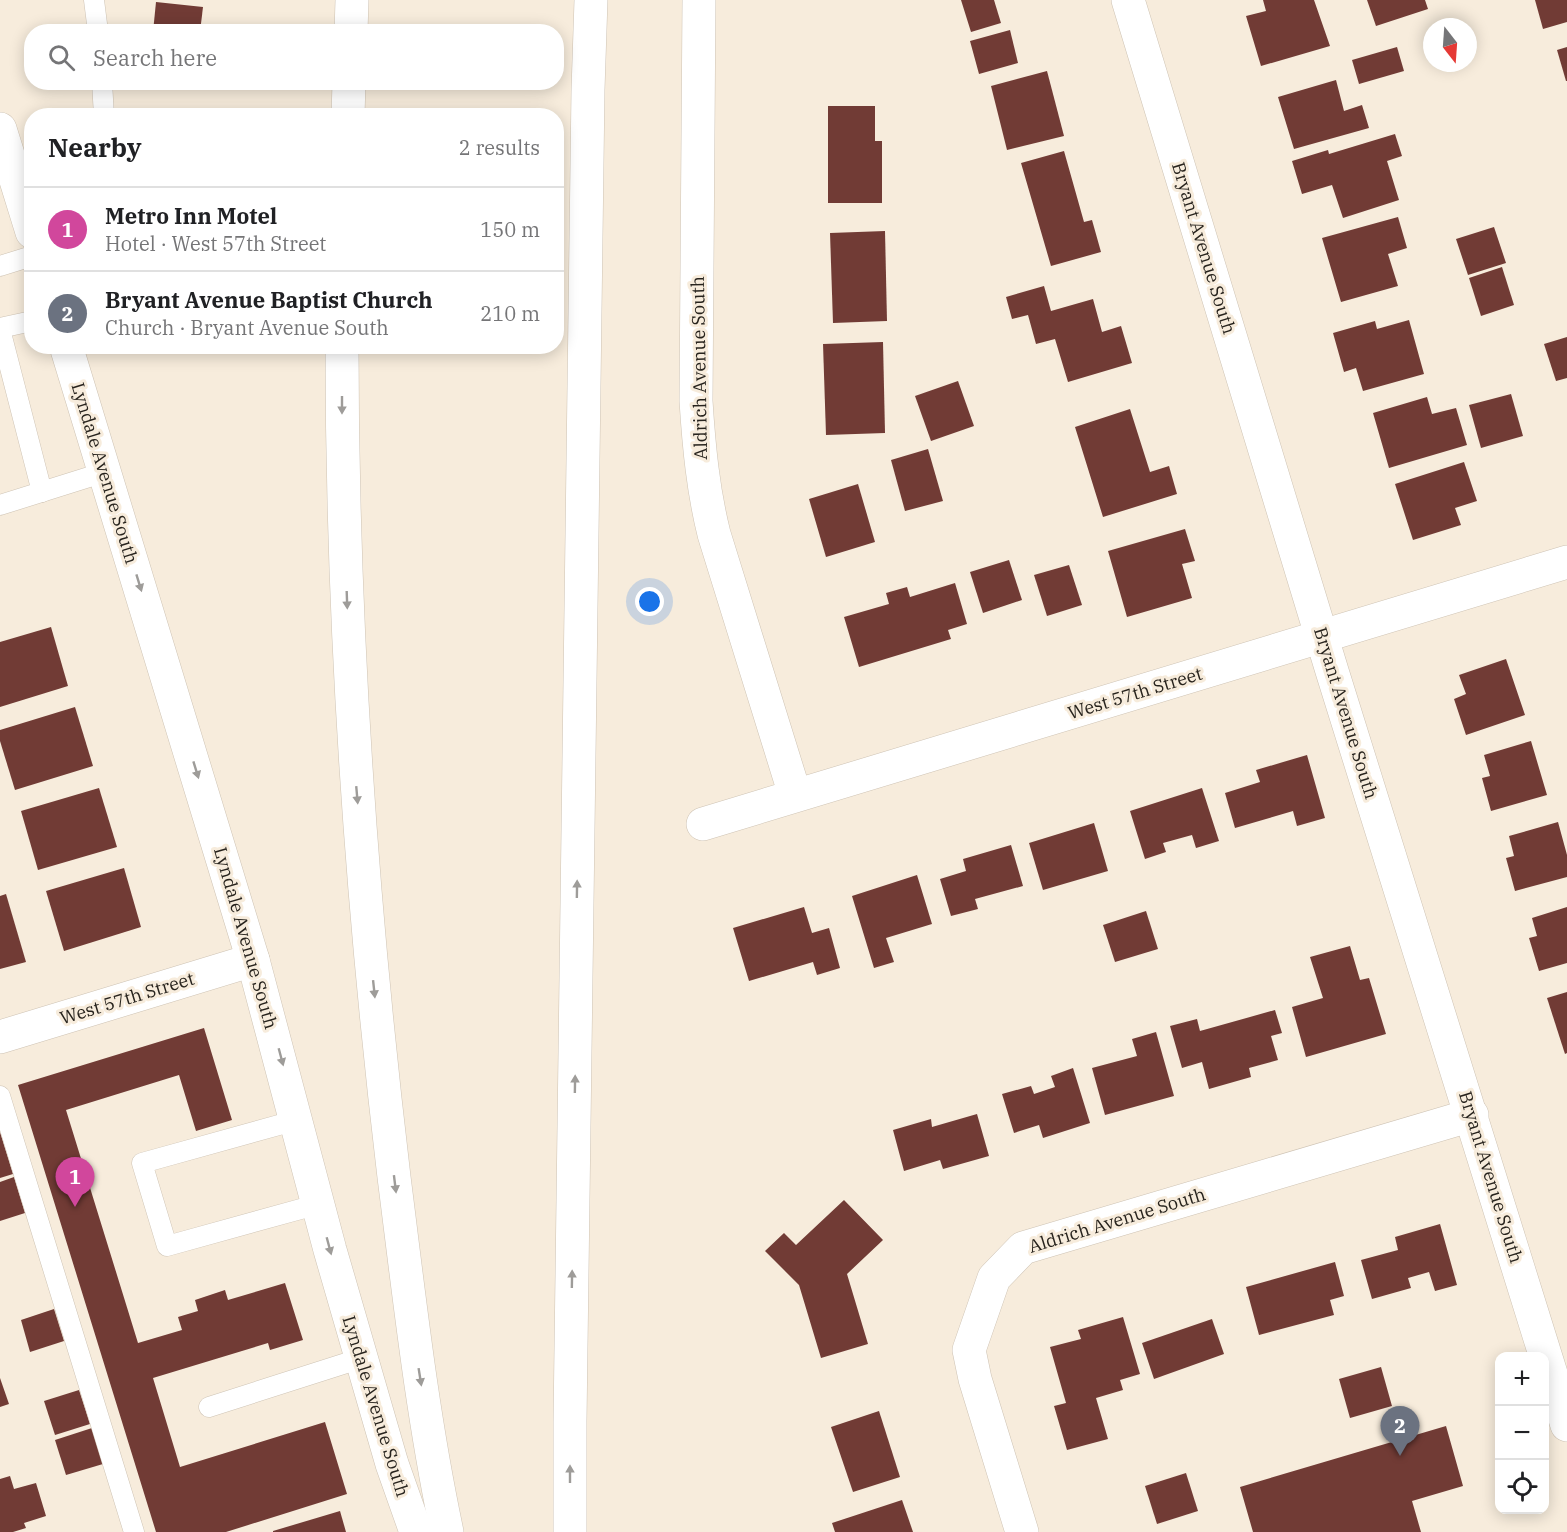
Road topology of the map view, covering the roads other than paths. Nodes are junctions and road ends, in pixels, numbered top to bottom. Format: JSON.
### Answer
{"nodes":[{"id":1,"x":94,"y":0,"type":"edge"},
{"id":2,"x":352,"y":0,"type":"edge"},
{"id":3,"x":570,"y":0,"type":"edge"},
{"id":4,"x":591,"y":0,"type":"edge"},
{"id":5,"x":699,"y":0,"type":"edge"},
{"id":6,"x":1128,"y":0,"type":"edge"},
{"id":7,"x":97,"y":24,"type":"edge"},
{"id":8,"x":351,"y":24,"type":"edge"},
{"id":9,"x":102,"y":90,"type":"edge"},
{"id":10,"x":349,"y":90,"type":"edge"},
{"id":11,"x":588,"y":90,"type":"junction"},
{"id":12,"x":104,"y":108,"type":"edge"},
{"id":13,"x":348,"y":108,"type":"edge"},
{"id":14,"x":0,"y":129,"type":"edge"},
{"id":15,"x":23,"y":172,"type":"edge"},
{"id":16,"x":24,"y":258,"type":"edge"},
{"id":17,"x":0,"y":266,"type":"edge"},
{"id":18,"x":24,"y":323,"type":"edge"},
{"id":19,"x":0,"y":329,"type":"edge"},
{"id":20,"x":68,"y":354,"type":"edge"},
{"id":21,"x":342,"y":354,"type":"edge"},
{"id":22,"x":105,"y":472,"type":"junction"},
{"id":23,"x":42,"y":492,"type":"junction"},
{"id":24,"x":0,"y":505,"type":"edge"},
{"id":25,"x":1567,"y":562,"type":"edge"},
{"id":26,"x":1322,"y":635,"type":"junction"},
{"id":27,"x":795,"y":795,"type":"junction"},
{"id":28,"x":703,"y":824,"type":"dead end"},
{"id":29,"x":254,"y":960,"type":"junction"},
{"id":30,"x":0,"y":1037,"type":"edge"},
{"id":31,"x":0,"y":1096,"type":"edge"},
{"id":32,"x":1472,"y":1115,"type":"junction"},
{"id":33,"x":297,"y":1120,"type":"junction"},
{"id":34,"x":319,"y":1204,"type":"junction"},
{"id":35,"x":362,"y":1358,"type":"junction"},
{"id":36,"x":209,"y":1407,"type":"dead end"},
{"id":37,"x":1567,"y":1425,"type":"edge"},
{"id":38,"x":134,"y":1532,"type":"edge"},
{"id":39,"x":416,"y":1532,"type":"edge"},
{"id":40,"x":447,"y":1532,"type":"edge"},
{"id":41,"x":570,"y":1532,"type":"edge"},
{"id":42,"x":1022,"y":1532,"type":"edge"}],
"edges":[{"from":1,"to":7,"type":"lane"},
{"from":2,"to":8,"type":"main road"},
{"from":3,"to":11,"type":"main road"},
{"from":4,"to":11,"type":"main road"},
{"from":5,"to":27,"type":"main road","name":"Aldrich Avenue South"},
{"from":6,"to":26,"type":"main road","name":"Bryant Avenue South"},
{"from":9,"to":12,"type":"lane"},
{"from":10,"to":13,"type":"main road"},
{"from":41,"to":11,"type":"main road","one_way":true},
{"from":14,"to":15,"type":"main road"},
{"from":16,"to":17,"type":"lane"},
{"from":18,"to":19,"type":"lane"},
{"from":19,"to":23,"type":"lane"},
{"from":20,"to":22,"type":"main road","name":"Lyndale Avenue South"},
{"from":21,"to":40,"type":"main road","one_way":true},
{"from":22,"to":23,"type":"lane"},
{"from":22,"to":29,"type":"main road","name":"Lyndale Avenue South","one_way":true},
{"from":23,"to":24,"type":"lane"},
{"from":25,"to":26,"type":"main road","name":"West 57th Street"},
{"from":26,"to":27,"type":"main road","name":"West 57th Street"},
{"from":26,"to":32,"type":"main road","name":"Bryant Avenue South"},
{"from":27,"to":28,"type":"main road","name":"West 57th Street"},
{"from":29,"to":30,"type":"main road","name":"West 57th Street"},
{"from":29,"to":33,"type":"main road","name":"Lyndale Avenue South","one_way":true},
{"from":31,"to":38,"type":"lane"},
{"from":32,"to":37,"type":"main road","name":"Bryant Avenue South"},
{"from":32,"to":42,"type":"main road","name":"Aldrich Avenue South"},
{"from":33,"to":34,"type":"main road","name":"Lyndale Avenue South"},
{"from":33,"to":34,"type":"lane"},
{"from":34,"to":35,"type":"main road","name":"Lyndale Avenue South","one_way":true},
{"from":35,"to":36,"type":"lane"},
{"from":35,"to":39,"type":"main road","name":"Lyndale Avenue South"}]}
